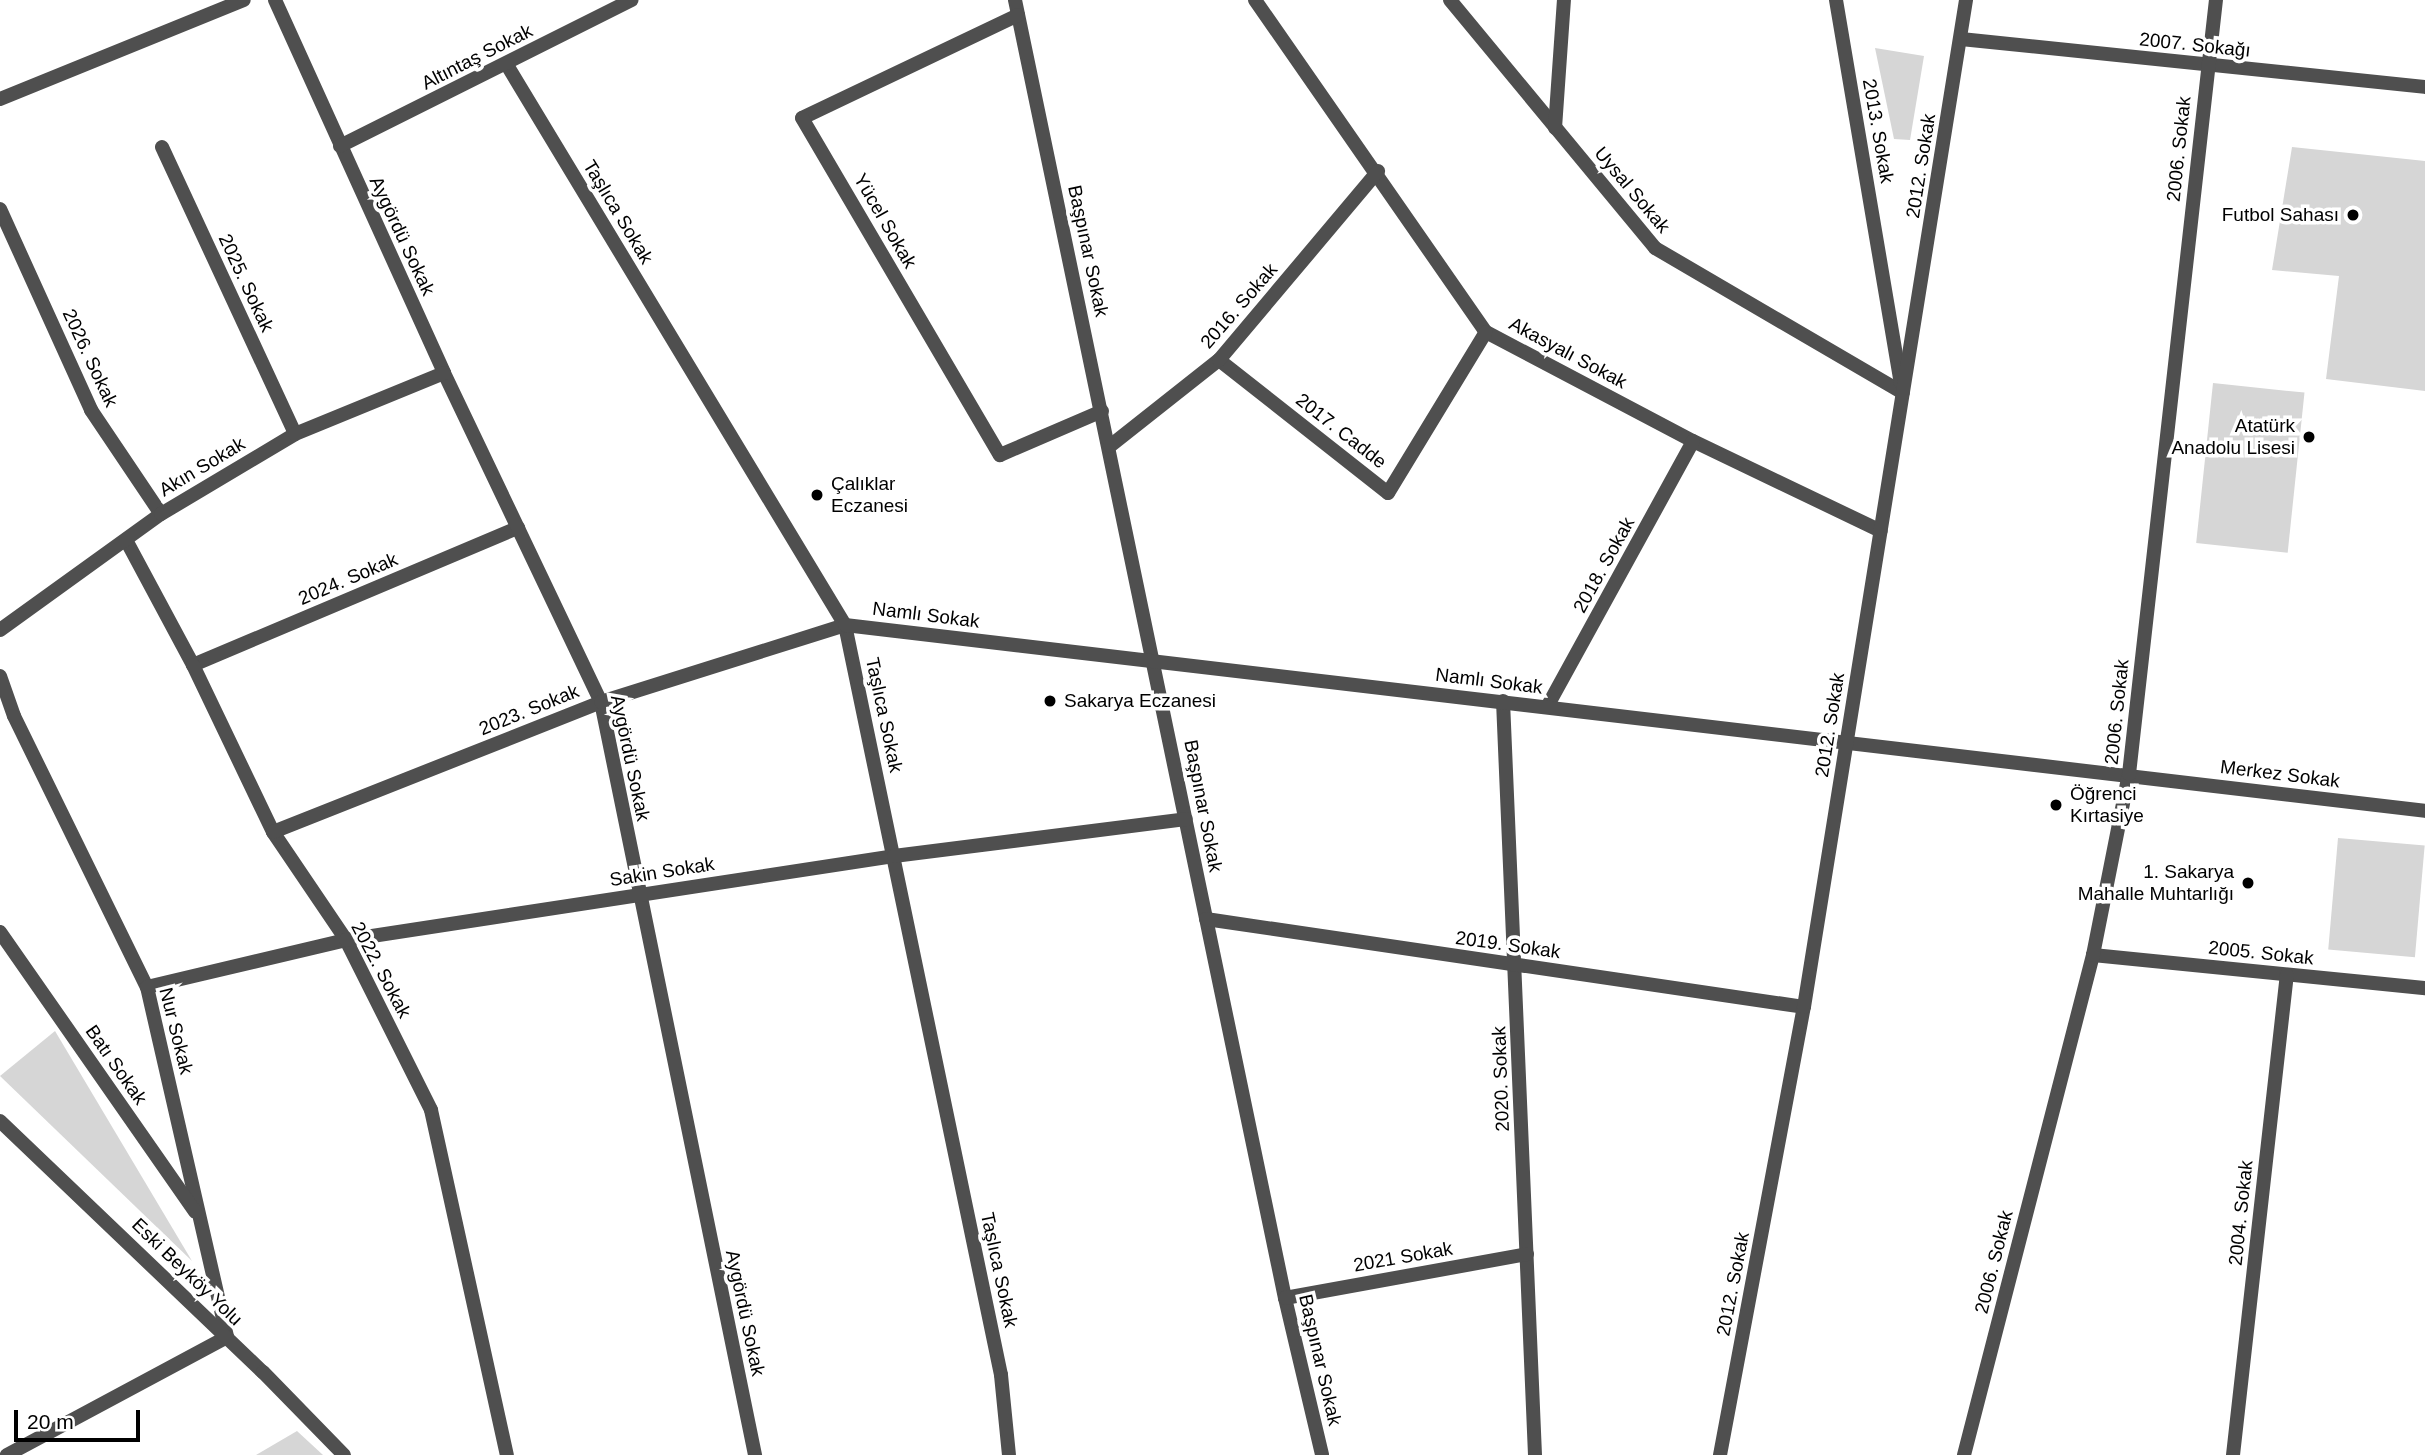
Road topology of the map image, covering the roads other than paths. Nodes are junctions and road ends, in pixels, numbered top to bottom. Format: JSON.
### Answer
{"nodes":[{"id":1,"x":244,"y":0,"type":"edge"},
{"id":2,"x":275,"y":0,"type":"edge"},
{"id":3,"x":631,"y":0,"type":"edge"},
{"id":4,"x":1255,"y":0,"type":"edge"},
{"id":5,"x":1450,"y":0,"type":"edge"},
{"id":6,"x":1564,"y":0,"type":"edge"},
{"id":7,"x":1836,"y":0,"type":"edge"},
{"id":8,"x":1966,"y":0,"type":"edge"},
{"id":9,"x":2216,"y":0,"type":"edge"},
{"id":10,"x":1016,"y":7,"type":"edge"},
{"id":11,"x":1961,"y":39,"type":"junction"},
{"id":12,"x":507,"y":65,"type":"junction"},
{"id":13,"x":2207,"y":66,"type":"junction"},
{"id":14,"x":2425,"y":87,"type":"edge"},
{"id":15,"x":0,"y":99,"type":"edge"},
{"id":16,"x":1555,"y":128,"type":"junction"},
{"id":17,"x":340,"y":146,"type":"junction"},
{"id":18,"x":162,"y":147,"type":"dead end"},
{"id":19,"x":1378,"y":172,"type":"junction"},
{"id":20,"x":0,"y":209,"type":"edge"},
{"id":21,"x":1486,"y":332,"type":"junction"},
{"id":22,"x":1219,"y":360,"type":"junction"},
{"id":23,"x":444,"y":373,"type":"junction"},
{"id":24,"x":1902,"y":393,"type":"joint"},
{"id":25,"x":1102,"y":411,"type":"junction"},
{"id":26,"x":295,"y":434,"type":"junction"},
{"id":27,"x":1693,"y":441,"type":"junction"},
{"id":28,"x":1110,"y":446,"type":"junction"},
{"id":29,"x":161,"y":514,"type":"junction"},
{"id":30,"x":518,"y":528,"type":"junction"},
{"id":31,"x":1881,"y":531,"type":"junction"},
{"id":32,"x":126,"y":540,"type":"junction"},
{"id":33,"x":845,"y":625,"type":"junction"},
{"id":34,"x":0,"y":630,"type":"edge"},
{"id":35,"x":1153,"y":661,"type":"junction"},
{"id":36,"x":193,"y":665,"type":"junction"},
{"id":37,"x":0,"y":676,"type":"edge"},
{"id":38,"x":1503,"y":701,"type":"junction"},
{"id":39,"x":601,"y":702,"type":"junction"},
{"id":40,"x":1548,"y":707,"type":"junction"},
{"id":41,"x":1846,"y":741,"type":"junction"},
{"id":42,"x":2129,"y":774,"type":"junction"},
{"id":43,"x":2425,"y":811,"type":"edge"},
{"id":44,"x":1186,"y":819,"type":"junction"},
{"id":45,"x":273,"y":832,"type":"junction"},
{"id":46,"x":894,"y":856,"type":"junction"},
{"id":47,"x":638,"y":895,"type":"junction"},
{"id":48,"x":1206,"y":919,"type":"junction"},
{"id":49,"x":0,"y":932,"type":"edge"},
{"id":50,"x":346,"y":940,"type":"junction"},
{"id":51,"x":2093,"y":956,"type":"junction"},
{"id":52,"x":1515,"y":966,"type":"junction"},
{"id":53,"x":2287,"y":975,"type":"junction"},
{"id":54,"x":147,"y":987,"type":"junction"},
{"id":55,"x":2425,"y":988,"type":"edge"},
{"id":56,"x":1804,"y":1007,"type":"junction"},
{"id":57,"x":0,"y":1121,"type":"edge"},
{"id":58,"x":200,"y":1219,"type":"junction"},
{"id":59,"x":1527,"y":1254,"type":"junction"},
{"id":60,"x":1285,"y":1298,"type":"junction"},
{"id":61,"x":227,"y":1337,"type":"junction"},
{"id":62,"x":8,"y":1455,"type":"edge"},
{"id":63,"x":344,"y":1455,"type":"edge"},
{"id":64,"x":507,"y":1455,"type":"edge"},
{"id":65,"x":755,"y":1455,"type":"edge"},
{"id":66,"x":1009,"y":1455,"type":"edge"},
{"id":67,"x":1322,"y":1455,"type":"edge"},
{"id":68,"x":1535,"y":1455,"type":"edge"},
{"id":69,"x":1720,"y":1455,"type":"edge"},
{"id":70,"x":1964,"y":1455,"type":"edge"},
{"id":71,"x":2233,"y":1455,"type":"edge"}],
"edges":[{"from":1,"to":15,"type":"street"},
{"from":2,"to":17,"type":"street","name":"Aygördü Sokak"},
{"from":3,"to":12,"type":"street","name":"Altıntaş Sokak"},
{"from":4,"to":19,"type":"street","name":"Akasyalı Sokak"},
{"from":5,"to":16,"type":"street","name":"Uysal Sokak"},
{"from":6,"to":16,"type":"street"},
{"from":7,"to":24,"type":"street","name":"2013. Sokak"},
{"from":8,"to":11,"type":"street","name":"2012. Sokak"},
{"from":9,"to":13,"type":"street","name":"2006. Sokak"},
{"from":10,"to":25,"type":"street","name":"Başpınar Sokak"},
{"from":10,"to":25,"type":"street","name":"Yücel Sokak"},
{"from":11,"to":13,"type":"street","name":"2007. Sokağı"},
{"from":11,"to":31,"type":"street","name":"2012. Sokak"},
{"from":12,"to":17,"type":"street","name":"Altıntaş Sokak"},
{"from":12,"to":33,"type":"street","name":"Taşlıca Sokak"},
{"from":13,"to":14,"type":"street","name":"2007. Sokağı"},
{"from":13,"to":42,"type":"street","name":"2006. Sokak"},
{"from":16,"to":24,"type":"street","name":"Uysal Sokak"},
{"from":17,"to":23,"type":"street","name":"Aygördü Sokak"},
{"from":18,"to":26,"type":"street","name":"2025. Sokak"},
{"from":19,"to":21,"type":"street","name":"Akasyalı Sokak"},
{"from":19,"to":22,"type":"street","name":"2016. Sokak"},
{"from":20,"to":29,"type":"street","name":"2026. Sokak"},
{"from":21,"to":22,"type":"street","name":"2017. Cadde"},
{"from":21,"to":27,"type":"street","name":"Akasyalı Sokak"},
{"from":22,"to":28,"type":"street","name":"2016. Sokak"},
{"from":23,"to":26,"type":"street","name":"Akın Sokak"},
{"from":23,"to":30,"type":"street","name":"Aygördü Sokak"},
{"from":25,"to":28,"type":"street","name":"Başpınar Sokak"},
{"from":26,"to":29,"type":"street","name":"Akın Sokak"},
{"from":27,"to":31,"type":"street","name":"Akasyalı Sokak"},
{"from":27,"to":40,"type":"street","name":"2018. Sokak"},
{"from":28,"to":35,"type":"street","name":"Başpınar Sokak"},
{"from":29,"to":32,"type":"street","name":"Akın Sokak"},
{"from":30,"to":36,"type":"street","name":"2024. Sokak"},
{"from":30,"to":39,"type":"street","name":"Aygördü Sokak"},
{"from":31,"to":41,"type":"street","name":"2012. Sokak"},
{"from":32,"to":34,"type":"street","name":"Akın Sokak"},
{"from":32,"to":36,"type":"street","name":"2022. Sokak"},
{"from":33,"to":35,"type":"street","name":"Namlı Sokak"},
{"from":33,"to":39,"type":"street","name":"2023. Sokak"},
{"from":33,"to":46,"type":"street","name":"Taşlıca Sokak"},
{"from":35,"to":38,"type":"street","name":"Namlı Sokak"},
{"from":35,"to":44,"type":"street","name":"Başpınar Sokak"},
{"from":36,"to":45,"type":"street","name":"2022. Sokak"},
{"from":37,"to":54,"type":"street","name":"Nur Sokak"},
{"from":38,"to":40,"type":"street","name":"Namlı Sokak"},
{"from":38,"to":52,"type":"street","name":"2020. Sokak"},
{"from":39,"to":45,"type":"street","name":"2023. Sokak"},
{"from":39,"to":47,"type":"street","name":"Aygördü Sokak"},
{"from":40,"to":41,"type":"street","name":"Namlı Sokak"},
{"from":41,"to":42,"type":"street","name":"Namlı Sokak"},
{"from":41,"to":56,"type":"street","name":"2012. Sokak"},
{"from":42,"to":43,"type":"street","name":"Merkez Sokak"},
{"from":42,"to":51,"type":"street","name":"2006. Sokak"},
{"from":44,"to":46,"type":"street","name":"Sakin Sokak"},
{"from":44,"to":48,"type":"street","name":"Başpınar Sokak"},
{"from":45,"to":50,"type":"street","name":"2022. Sokak"},
{"from":46,"to":47,"type":"street","name":"Sakin Sokak"},
{"from":46,"to":66,"type":"street","name":"Taşlıca Sokak"},
{"from":47,"to":50,"type":"street","name":"Sakin Sokak"},
{"from":47,"to":65,"type":"street","name":"Aygördü Sokak"},
{"from":48,"to":52,"type":"street","name":"2019. Sokak"},
{"from":48,"to":60,"type":"street","name":"Başpınar Sokak"},
{"from":49,"to":58,"type":"street","name":"Batı Sokak"},
{"from":50,"to":54,"type":"street","name":"Sakin Sokak"},
{"from":50,"to":64,"type":"street","name":"2022. Sokak"},
{"from":51,"to":53,"type":"street","name":"2005. Sokak"},
{"from":51,"to":70,"type":"street","name":"2006. Sokak"},
{"from":52,"to":56,"type":"street","name":"2019. Sokak"},
{"from":52,"to":59,"type":"street","name":"2020. Sokak"},
{"from":53,"to":55,"type":"street","name":"2005. Sokak"},
{"from":53,"to":71,"type":"street","name":"2004. Sokak"},
{"from":54,"to":58,"type":"street","name":"Nur Sokak"},
{"from":56,"to":69,"type":"street","name":"2012. Sokak"},
{"from":57,"to":61,"type":"street","name":"Eski Beyköy Yolu"},
{"from":58,"to":61,"type":"street","name":"Nur Sokak"},
{"from":59,"to":60,"type":"street","name":"2021 Sokak"},
{"from":59,"to":68,"type":"street","name":"2020. Sokak"},
{"from":60,"to":67,"type":"street","name":"Başpınar Sokak"},
{"from":61,"to":62,"type":"street"},
{"from":61,"to":63,"type":"street","name":"Eski Beyköy Yolu"}]}
